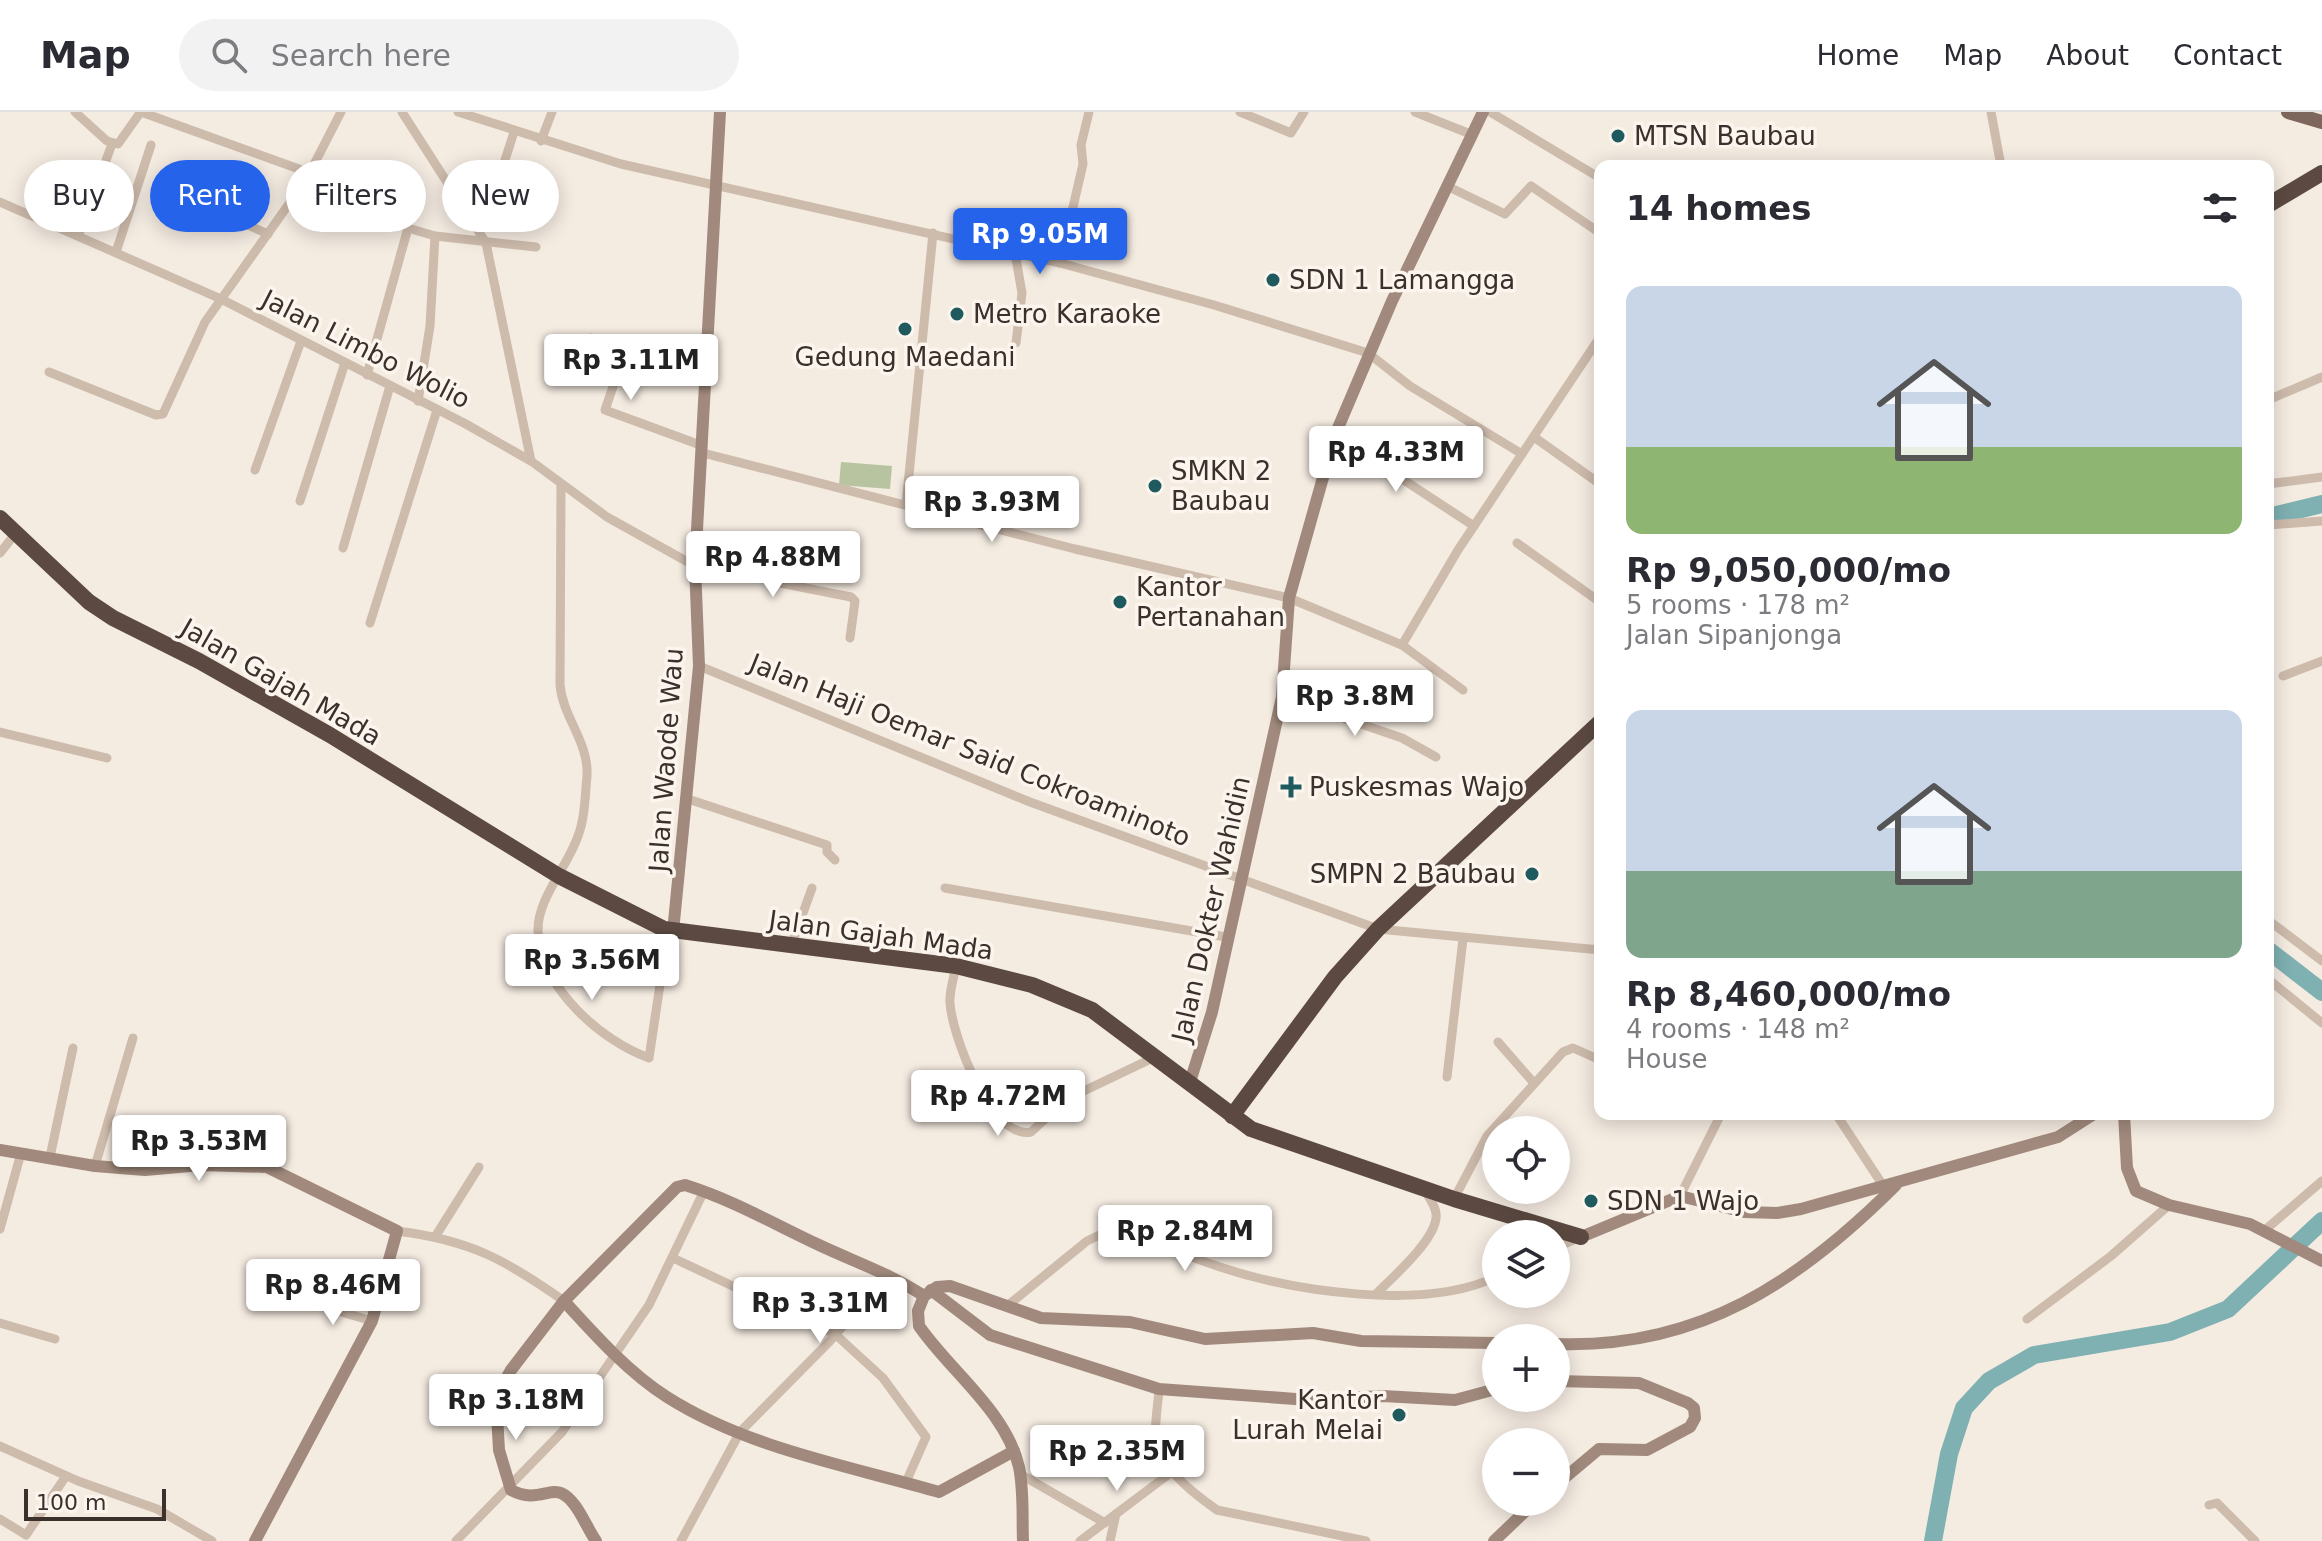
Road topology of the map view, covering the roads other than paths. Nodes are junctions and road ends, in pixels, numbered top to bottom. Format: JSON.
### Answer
{"nodes":[{"id":1,"x":75,"y":112,"type":"edge"},
{"id":2,"x":140,"y":112,"type":"edge"},
{"id":3,"x":341,"y":112,"type":"edge"},
{"id":4,"x":402,"y":112,"type":"edge"},
{"id":5,"x":458,"y":112,"type":"edge"},
{"id":6,"x":552,"y":112,"type":"edge"},
{"id":7,"x":720,"y":112,"type":"edge"},
{"id":8,"x":1089,"y":112,"type":"edge"},
{"id":9,"x":1240,"y":112,"type":"edge"},
{"id":10,"x":1304,"y":112,"type":"edge"},
{"id":11,"x":1415,"y":112,"type":"edge"},
{"id":12,"x":1483,"y":112,"type":"edge"},
{"id":13,"x":1490,"y":112,"type":"edge"},
{"id":14,"x":1991,"y":112,"type":"edge"},
{"id":15,"x":2288,"y":112,"type":"edge"},
{"id":16,"x":2322,"y":122,"type":"edge"},
{"id":17,"x":514,"y":132,"type":"junction"},
{"id":18,"x":1473,"y":135,"type":"junction"},
{"id":19,"x":541,"y":141,"type":"junction"},
{"id":20,"x":112,"y":144,"type":"junction"},
{"id":21,"x":151,"y":145,"type":"dead end"},
{"id":22,"x":317,"y":160,"type":"edge"},
{"id":23,"x":505,"y":160,"type":"edge"},
{"id":24,"x":2000,"y":160,"type":"edge"},
{"id":25,"x":286,"y":164,"type":"edge"},
{"id":26,"x":2322,"y":173,"type":"edge"},
{"id":27,"x":1594,"y":174,"type":"edge"},
{"id":28,"x":717,"y":185,"type":"junction"},
{"id":29,"x":1449,"y":187,"type":"junction"},
{"id":30,"x":2274,"y":201,"type":"edge"},
{"id":31,"x":0,"y":202,"type":"edge"},
{"id":32,"x":286,"y":208,"type":"edge"},
{"id":33,"x":1594,"y":229,"type":"edge"},
{"id":34,"x":263,"y":232,"type":"edge"},
{"id":35,"x":407,"y":232,"type":"edge"},
{"id":36,"x":422,"y":232,"type":"edge"},
{"id":37,"x":933,"y":233,"type":"junction"},
{"id":38,"x":268,"y":234,"type":"junction"},
{"id":39,"x":78,"y":236,"type":"junction"},
{"id":40,"x":435,"y":236,"type":"junction"},
{"id":41,"x":486,"y":243,"type":"junction"},
{"id":42,"x":536,"y":247,"type":"dead end"},
{"id":43,"x":116,"y":252,"type":"junction"},
{"id":44,"x":1015,"y":253,"type":"junction"},
{"id":45,"x":1060,"y":263,"type":"junction"},
{"id":46,"x":221,"y":299,"type":"junction"},
{"id":47,"x":591,"y":338,"type":"dead end"},
{"id":48,"x":301,"y":341,"type":"junction"},
{"id":49,"x":1016,"y":343,"type":"dead end"},
{"id":50,"x":1594,"y":346,"type":"edge"},
{"id":51,"x":1368,"y":353,"type":"junction"},
{"id":52,"x":345,"y":363,"type":"junction"},
{"id":53,"x":49,"y":372,"type":"dead end"},
{"id":54,"x":367,"y":375,"type":"junction"},
{"id":55,"x":2322,"y":377,"type":"edge"},
{"id":56,"x":390,"y":386,"type":"junction"},
{"id":57,"x":2274,"y":397,"type":"edge"},
{"id":58,"x":418,"y":401,"type":"junction"},
{"id":59,"x":437,"y":410,"type":"junction"},
{"id":60,"x":1335,"y":435,"type":"junction"},
{"id":61,"x":1534,"y":437,"type":"junction"},
{"id":62,"x":703,"y":450,"type":"junction"},
{"id":63,"x":1522,"y":454,"type":"junction"},
{"id":64,"x":531,"y":461,"type":"junction"},
{"id":65,"x":255,"y":470,"type":"dead end"},
{"id":66,"x":2322,"y":477,"type":"edge"},
{"id":67,"x":1594,"y":480,"type":"edge"},
{"id":68,"x":2274,"y":483,"type":"edge"},
{"id":69,"x":561,"y":485,"type":"junction"},
{"id":70,"x":300,"y":501,"type":"dead end"},
{"id":71,"x":906,"y":505,"type":"junction"},
{"id":72,"x":0,"y":518,"type":"edge"},
{"id":73,"x":2322,"y":521,"type":"edge"},
{"id":74,"x":2274,"y":525,"type":"edge"},
{"id":75,"x":1474,"y":526,"type":"junction"},
{"id":76,"x":16,"y":533,"type":"junction"},
{"id":77,"x":1517,"y":543,"type":"dead end"},
{"id":78,"x":343,"y":548,"type":"dead end"},
{"id":79,"x":697,"y":548,"type":"junction"},
{"id":80,"x":0,"y":553,"type":"edge"},
{"id":81,"x":695,"y":566,"type":"junction"},
{"id":82,"x":1289,"y":598,"type":"junction"},
{"id":83,"x":1594,"y":598,"type":"edge"},
{"id":84,"x":370,"y":623,"type":"dead end"},
{"id":85,"x":850,"y":638,"type":"dead end"},
{"id":86,"x":1402,"y":645,"type":"junction"},
{"id":87,"x":2322,"y":661,"type":"edge"},
{"id":88,"x":699,"y":666,"type":"junction"},
{"id":89,"x":2283,"y":676,"type":"dead end"},
{"id":90,"x":1463,"y":690,"type":"dead end"},
{"id":91,"x":1282,"y":697,"type":"junction"},
{"id":92,"x":1594,"y":728,"type":"edge"},
{"id":93,"x":0,"y":732,"type":"edge"},
{"id":94,"x":1436,"y":757,"type":"dead end"},
{"id":95,"x":107,"y":758,"type":"dead end"},
{"id":96,"x":688,"y":799,"type":"junction"},
{"id":97,"x":835,"y":860,"type":"dead end"},
{"id":98,"x":559,"y":876,"type":"junction"},
{"id":99,"x":1240,"y":879,"type":"junction"},
{"id":100,"x":812,"y":888,"type":"dead end"},
{"id":101,"x":945,"y":888,"type":"dead end"},
{"id":102,"x":2274,"y":925,"type":"edge"},
{"id":103,"x":1378,"y":929,"type":"junction"},
{"id":104,"x":673,"y":932,"type":"junction"},
{"id":105,"x":1226,"y":937,"type":"junction"},
{"id":106,"x":1463,"y":939,"type":"junction"},
{"id":107,"x":791,"y":946,"type":"junction"},
{"id":108,"x":1594,"y":950,"type":"edge"},
{"id":109,"x":2322,"y":961,"type":"edge"},
{"id":110,"x":956,"y":966,"type":"junction"},
{"id":111,"x":2274,"y":984,"type":"edge"},
{"id":112,"x":2322,"y":1023,"type":"edge"},
{"id":113,"x":133,"y":1038,"type":"dead end"},
{"id":114,"x":1498,"y":1042,"type":"dead end"},
{"id":115,"x":73,"y":1048,"type":"dead end"},
{"id":116,"x":1155,"y":1057,"type":"junction"},
{"id":117,"x":1594,"y":1058,"type":"edge"},
{"id":118,"x":1447,"y":1077,"type":"dead end"},
{"id":119,"x":1190,"y":1082,"type":"junction"},
{"id":120,"x":1533,"y":1082,"type":"junction"},
{"id":121,"x":1232,"y":1116,"type":"junction"},
{"id":122,"x":1716,"y":1120,"type":"edge"},
{"id":123,"x":1840,"y":1120,"type":"edge"},
{"id":124,"x":2085,"y":1120,"type":"edge"},
{"id":125,"x":2124,"y":1120,"type":"edge"},
{"id":126,"x":0,"y":1150,"type":"edge"},
{"id":127,"x":21,"y":1153,"type":"junction"},
{"id":128,"x":50,"y":1157,"type":"junction"},
{"id":129,"x":95,"y":1166,"type":"junction"},
{"id":130,"x":479,"y":1167,"type":"dead end"},
{"id":131,"x":2322,"y":1181,"type":"edge"},
{"id":132,"x":1423,"y":1187,"type":"junction"},
{"id":133,"x":1889,"y":1187,"type":"junction"},
{"id":134,"x":704,"y":1191,"type":"junction"},
{"id":135,"x":1680,"y":1196,"type":"junction"},
{"id":136,"x":1454,"y":1199,"type":"junction"},
{"id":137,"x":2169,"y":1205,"type":"junction"},
{"id":138,"x":0,"y":1229,"type":"edge"},
{"id":139,"x":2265,"y":1230,"type":"junction"},
{"id":140,"x":397,"y":1231,"type":"junction"},
{"id":141,"x":435,"y":1237,"type":"junction"},
{"id":142,"x":1581,"y":1237,"type":"junction"},
{"id":143,"x":1570,"y":1242,"type":"edge"},
{"id":144,"x":673,"y":1258,"type":"junction"},
{"id":145,"x":2318,"y":1258,"type":"edge"},
{"id":146,"x":888,"y":1274,"type":"junction"},
{"id":147,"x":1482,"y":1282,"type":"edge"},
{"id":148,"x":928,"y":1293,"type":"junction"},
{"id":149,"x":1377,"y":1293,"type":"junction"},
{"id":150,"x":304,"y":1301,"type":"dead end"},
{"id":151,"x":564,"y":1301,"type":"junction"},
{"id":152,"x":1007,"y":1306,"type":"junction"},
{"id":153,"x":2027,"y":1319,"type":"dead end"},
{"id":154,"x":372,"y":1321,"type":"junction"},
{"id":155,"x":0,"y":1323,"type":"edge"},
{"id":156,"x":835,"y":1334,"type":"junction"},
{"id":157,"x":55,"y":1339,"type":"dead end"},
{"id":158,"x":1482,"y":1343,"type":"edge"},
{"id":159,"x":1570,"y":1344,"type":"edge"},
{"id":160,"x":615,"y":1352,"type":"junction"},
{"id":161,"x":1570,"y":1381,"type":"edge"},
{"id":162,"x":1159,"y":1389,"type":"junction"},
{"id":163,"x":1482,"y":1393,"type":"edge"},
{"id":164,"x":740,"y":1432,"type":"junction"},
{"id":165,"x":0,"y":1446,"type":"edge"},
{"id":166,"x":1014,"y":1451,"type":"junction"},
{"id":167,"x":1173,"y":1471,"type":"junction"},
{"id":168,"x":1570,"y":1473,"type":"edge"},
{"id":169,"x":1020,"y":1474,"type":"junction"},
{"id":170,"x":66,"y":1476,"type":"junction"},
{"id":171,"x":906,"y":1482,"type":"junction"},
{"id":172,"x":509,"y":1487,"type":"junction"},
{"id":173,"x":2209,"y":1505,"type":"dead end"},
{"id":174,"x":1116,"y":1514,"type":"junction"},
{"id":175,"x":1520,"y":1516,"type":"edge"},
{"id":176,"x":0,"y":1519,"type":"edge"},
{"id":177,"x":1105,"y":1523,"type":"junction"},
{"id":178,"x":28,"y":1538,"type":"edge"},
{"id":179,"x":212,"y":1541,"type":"edge"},
{"id":180,"x":255,"y":1541,"type":"edge"},
{"id":181,"x":456,"y":1541,"type":"edge"},
{"id":182,"x":596,"y":1541,"type":"edge"},
{"id":183,"x":681,"y":1541,"type":"edge"},
{"id":184,"x":1023,"y":1541,"type":"edge"},
{"id":185,"x":1080,"y":1541,"type":"edge"},
{"id":186,"x":1110,"y":1541,"type":"edge"},
{"id":187,"x":1366,"y":1541,"type":"edge"},
{"id":188,"x":1494,"y":1541,"type":"edge"},
{"id":189,"x":2255,"y":1541,"type":"edge"}],
"edges":[{"from":1,"to":20,"type":"street"},
{"from":2,"to":20,"type":"street"},
{"from":2,"to":25,"type":"street"},
{"from":3,"to":22,"type":"street"},
{"from":4,"to":41,"type":"street"},
{"from":5,"to":17,"type":"street"},
{"from":6,"to":19,"type":"street"},
{"from":7,"to":28,"type":"street","name":"Jalan Waode Wau"},
{"from":8,"to":45,"type":"street"},
{"from":9,"to":10,"type":"street"},
{"from":11,"to":18,"type":"street"},
{"from":12,"to":18,"type":"street","name":"Jalan Dokter Wahidin"},
{"from":13,"to":27,"type":"street"},
{"from":14,"to":24,"type":"street"},
{"from":15,"to":16,"type":"main road"},
{"from":17,"to":19,"type":"street"},
{"from":17,"to":23,"type":"street"},
{"from":18,"to":29,"type":"street","name":"Jalan Dokter Wahidin"},
{"from":19,"to":28,"type":"street"},
{"from":20,"to":39,"type":"street"},
{"from":21,"to":43,"type":"street"},
{"from":26,"to":30,"type":"highway"},
{"from":28,"to":37,"type":"street"},
{"from":28,"to":62,"type":"street","name":"Jalan Waode Wau"},
{"from":29,"to":33,"type":"street"},
{"from":29,"to":51,"type":"street","name":"Jalan Dokter Wahidin"},
{"from":31,"to":39,"type":"street","name":"Jalan Limbo Wolio"},
{"from":32,"to":38,"type":"street"},
{"from":34,"to":38,"type":"street"},
{"from":35,"to":54,"type":"street"},
{"from":36,"to":40,"type":"street"},
{"from":37,"to":44,"type":"street"},
{"from":37,"to":71,"type":"street"},
{"from":38,"to":46,"type":"street"},
{"from":39,"to":43,"type":"street","name":"Jalan Limbo Wolio"},
{"from":40,"to":41,"type":"street"},
{"from":40,"to":58,"type":"street"},
{"from":41,"to":42,"type":"street"},
{"from":41,"to":64,"type":"street"},
{"from":43,"to":46,"type":"street","name":"Jalan Limbo Wolio"},
{"from":44,"to":45,"type":"street"},
{"from":44,"to":49,"type":"street"},
{"from":45,"to":51,"type":"street"},
{"from":46,"to":48,"type":"street","name":"Jalan Limbo Wolio"},
{"from":46,"to":53,"type":"street"},
{"from":47,"to":62,"type":"street"},
{"from":48,"to":52,"type":"street","name":"Jalan Limbo Wolio"},
{"from":48,"to":65,"type":"street"},
{"from":50,"to":61,"type":"street"},
{"from":51,"to":60,"type":"street","name":"Jalan Dokter Wahidin"},
{"from":51,"to":63,"type":"street"},
{"from":52,"to":54,"type":"street","name":"Jalan Limbo Wolio"},
{"from":52,"to":70,"type":"street"},
{"from":54,"to":56,"type":"street","name":"Jalan Limbo Wolio"},
{"from":55,"to":57,"type":"street"},
{"from":56,"to":58,"type":"street","name":"Jalan Limbo Wolio"},
{"from":56,"to":78,"type":"street"},
{"from":58,"to":59,"type":"street","name":"Jalan Limbo Wolio"},
{"from":59,"to":64,"type":"street","name":"Jalan Limbo Wolio"},
{"from":59,"to":84,"type":"street"},
{"from":60,"to":75,"type":"street"},
{"from":60,"to":82,"type":"street","name":"Jalan Dokter Wahidin"},
{"from":61,"to":63,"type":"street"},
{"from":61,"to":67,"type":"street"},
{"from":62,"to":71,"type":"street"},
{"from":62,"to":79,"type":"street","name":"Jalan Waode Wau"},
{"from":63,"to":75,"type":"street"},
{"from":64,"to":69,"type":"street","name":"Jalan Limbo Wolio"},
{"from":66,"to":68,"type":"street"},
{"from":69,"to":81,"type":"street","name":"Jalan Limbo Wolio"},
{"from":69,"to":98,"type":"street"},
{"from":71,"to":82,"type":"street"},
{"from":72,"to":76,"type":"highway","name":"Jalan Gajah Mada"},
{"from":73,"to":74,"type":"street"},
{"from":75,"to":86,"type":"street"},
{"from":76,"to":80,"type":"street"},
{"from":76,"to":98,"type":"highway","name":"Jalan Gajah Mada"},
{"from":77,"to":83,"type":"street"},
{"from":79,"to":81,"type":"street","name":"Jalan Waode Wau"},
{"from":79,"to":85,"type":"street"},
{"from":81,"to":88,"type":"street","name":"Jalan Waode Wau"},
{"from":82,"to":86,"type":"street"},
{"from":82,"to":91,"type":"street","name":"Jalan Dokter Wahidin"},
{"from":86,"to":90,"type":"street"},
{"from":87,"to":89,"type":"street"},
{"from":88,"to":96,"type":"street","name":"Jalan Waode Wau"},
{"from":88,"to":99,"type":"street","name":"Jalan Haji Oemar Said Cokroaminoto"},
{"from":91,"to":94,"type":"street"},
{"from":91,"to":99,"type":"street","name":"Jalan Dokter Wahidin"},
{"from":92,"to":103,"type":"highway"},
{"from":93,"to":95,"type":"street"},
{"from":96,"to":97,"type":"street"},
{"from":96,"to":104,"type":"street","name":"Jalan Waode Wau"},
{"from":98,"to":104,"type":"highway","name":"Jalan Gajah Mada"},
{"from":98,"to":104,"type":"street"},
{"from":99,"to":103,"type":"street","name":"Jalan Haji Oemar Said Cokroaminoto"},
{"from":99,"to":105,"type":"street","name":"Jalan Dokter Wahidin"},
{"from":100,"to":107,"type":"street"},
{"from":101,"to":105,"type":"street"},
{"from":102,"to":109,"type":"street"},
{"from":103,"to":106,"type":"street","name":"Jalan Haji Oemar Said Cokroaminoto"},
{"from":103,"to":121,"type":"highway"},
{"from":104,"to":107,"type":"highway","name":"Jalan Gajah Mada"},
{"from":105,"to":119,"type":"street","name":"Jalan Dokter Wahidin"},
{"from":106,"to":108,"type":"street","name":"Jalan Haji Oemar Said Cokroaminoto"},
{"from":106,"to":118,"type":"street"},
{"from":107,"to":110,"type":"highway","name":"Jalan Gajah Mada"},
{"from":110,"to":116,"type":"highway","name":"Jalan Gajah Mada"},
{"from":110,"to":116,"type":"street"},
{"from":111,"to":112,"type":"street"},
{"from":113,"to":129,"type":"street"},
{"from":114,"to":120,"type":"street"},
{"from":115,"to":128,"type":"street"},
{"from":116,"to":119,"type":"highway","name":"Jalan Gajah Mada"},
{"from":117,"to":120,"type":"street"},
{"from":119,"to":121,"type":"highway","name":"Jalan Gajah Mada"},
{"from":120,"to":136,"type":"street"},
{"from":121,"to":132,"type":"highway","name":"Jalan Gajah Mada"},
{"from":122,"to":135,"type":"street"},
{"from":123,"to":133,"type":"street"},
{"from":124,"to":133,"type":"street"},
{"from":125,"to":137,"type":"street"},
{"from":126,"to":127,"type":"street"},
{"from":127,"to":128,"type":"street"},
{"from":127,"to":138,"type":"street"},
{"from":128,"to":129,"type":"street"},
{"from":129,"to":140,"type":"street"},
{"from":130,"to":141,"type":"street"},
{"from":131,"to":139,"type":"street"},
{"from":132,"to":136,"type":"highway","name":"Jalan Gajah Mada"},
{"from":132,"to":149,"type":"street"},
{"from":133,"to":135,"type":"street"},
{"from":133,"to":159,"type":"street"},
{"from":134,"to":144,"type":"street"},
{"from":134,"to":146,"type":"street"},
{"from":134,"to":151,"type":"street"},
{"from":135,"to":142,"type":"street"},
{"from":136,"to":142,"type":"highway","name":"Jalan Gajah Mada"},
{"from":137,"to":139,"type":"street"},
{"from":137,"to":153,"type":"street"},
{"from":139,"to":145,"type":"street"},
{"from":140,"to":141,"type":"street"},
{"from":140,"to":154,"type":"street"},
{"from":141,"to":151,"type":"street"},
{"from":142,"to":143,"type":"street"},
{"from":144,"to":156,"type":"street"},
{"from":144,"to":160,"type":"street"},
{"from":146,"to":148,"type":"street"},
{"from":146,"to":156,"type":"street"},
{"from":147,"to":149,"type":"street"},
{"from":148,"to":152,"type":"street"},
{"from":148,"to":162,"type":"street"},
{"from":148,"to":166,"type":"street"},
{"from":149,"to":152,"type":"street"},
{"from":150,"to":154,"type":"street"},
{"from":151,"to":160,"type":"street"},
{"from":151,"to":172,"type":"street"},
{"from":152,"to":158,"type":"street"},
{"from":154,"to":180,"type":"street"},
{"from":155,"to":157,"type":"street"},
{"from":156,"to":164,"type":"street"},
{"from":156,"to":171,"type":"street"},
{"from":160,"to":164,"type":"street"},
{"from":160,"to":172,"type":"street"},
{"from":161,"to":168,"type":"street"},
{"from":162,"to":163,"type":"street"},
{"from":162,"to":167,"type":"street"},
{"from":164,"to":171,"type":"street"},
{"from":164,"to":183,"type":"street"},
{"from":165,"to":170,"type":"street"},
{"from":166,"to":169,"type":"street"},
{"from":166,"to":171,"type":"street"},
{"from":167,"to":174,"type":"street"},
{"from":167,"to":187,"type":"street"},
{"from":169,"to":177,"type":"street"},
{"from":169,"to":184,"type":"street"},
{"from":170,"to":178,"type":"street"},
{"from":170,"to":179,"type":"street"},
{"from":172,"to":181,"type":"street"},
{"from":172,"to":182,"type":"street"},
{"from":173,"to":189,"type":"street"},
{"from":174,"to":177,"type":"street"},
{"from":174,"to":186,"type":"street"},
{"from":175,"to":188,"type":"street"},
{"from":176,"to":178,"type":"street"},
{"from":177,"to":185,"type":"street"}]}
